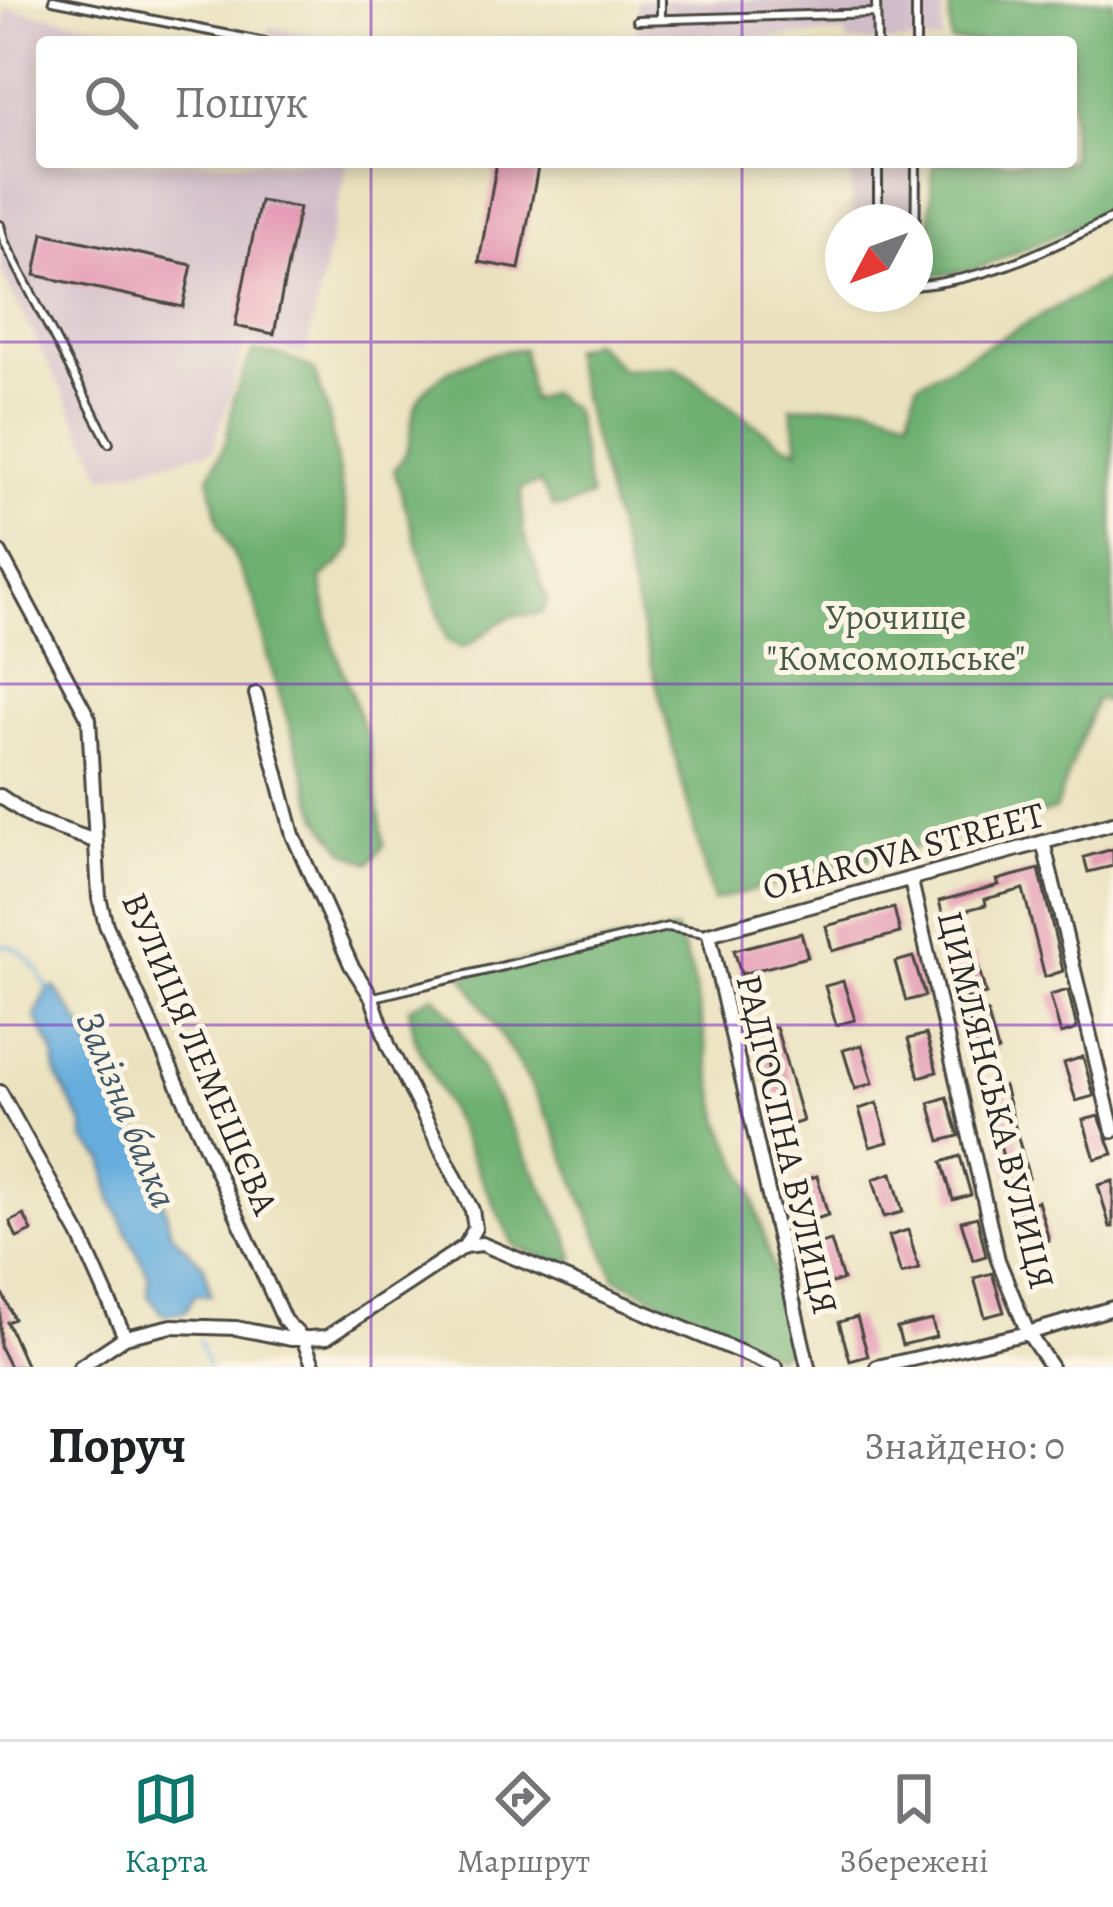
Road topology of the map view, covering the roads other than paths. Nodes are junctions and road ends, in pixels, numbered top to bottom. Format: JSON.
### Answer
{"nodes":[{"id":1,"x":53,"y":0,"type":"edge"},
{"id":2,"x":662,"y":0,"type":"edge"},
{"id":3,"x":876,"y":0,"type":"edge"},
{"id":4,"x":916,"y":0,"type":"edge"},
{"id":5,"x":876,"y":13,"type":"junction"},
{"id":6,"x":661,"y":19,"type":"junction"},
{"id":7,"x":637,"y":20,"type":"dead end"},
{"id":8,"x":235,"y":36,"type":"edge"},
{"id":9,"x":877,"y":36,"type":"edge"},
{"id":10,"x":916,"y":36,"type":"edge"},
{"id":11,"x":878,"y":168,"type":"edge"},
{"id":12,"x":916,"y":168,"type":"edge"},
{"id":13,"x":878,"y":204,"type":"edge"},
{"id":14,"x":916,"y":204,"type":"edge"},
{"id":15,"x":1113,"y":218,"type":"edge"},
{"id":16,"x":0,"y":225,"type":"edge"},
{"id":17,"x":933,"y":284,"type":"edge"},
{"id":18,"x":109,"y":443,"type":"dead end"},
{"id":19,"x":0,"y":553,"type":"edge"},
{"id":20,"x":256,"y":694,"type":"dead end"},
{"id":21,"x":0,"y":796,"type":"edge"},
{"id":22,"x":1113,"y":823,"type":"edge"},
{"id":23,"x":95,"y":841,"type":"junction"},
{"id":24,"x":1043,"y":842,"type":"junction"},
{"id":25,"x":911,"y":881,"type":"junction"},
{"id":26,"x":709,"y":934,"type":"junction"},
{"id":27,"x":372,"y":998,"type":"junction"},
{"id":28,"x":0,"y":1092,"type":"edge"},
{"id":29,"x":1113,"y":1131,"type":"edge"},
{"id":30,"x":464,"y":1246,"type":"junction"},
{"id":31,"x":1113,"y":1308,"type":"edge"},
{"id":32,"x":1028,"y":1334,"type":"junction"},
{"id":33,"x":125,"y":1337,"type":"junction"},
{"id":34,"x":303,"y":1339,"type":"junction"},
{"id":35,"x":80,"y":1367,"type":"edge"},
{"id":36,"x":314,"y":1367,"type":"edge"},
{"id":37,"x":776,"y":1367,"type":"edge"},
{"id":38,"x":808,"y":1367,"type":"edge"},
{"id":39,"x":877,"y":1367,"type":"edge"},
{"id":40,"x":1051,"y":1367,"type":"edge"}],
"edges":[{"from":1,"to":8,"type":"lane"},
{"from":2,"to":6,"type":"lane"},
{"from":3,"to":5,"type":"lane"},
{"from":4,"to":10,"type":"lane"},
{"from":5,"to":6,"type":"lane"},
{"from":5,"to":9,"type":"lane"},
{"from":6,"to":7,"type":"lane"},
{"from":11,"to":13,"type":"lane"},
{"from":12,"to":14,"type":"lane"},
{"from":15,"to":17,"type":"lane"},
{"from":16,"to":18,"type":"lane"},
{"from":19,"to":23,"type":"street","name":"ВУЛИЦЯ ЛЕМЕШЄВА"},
{"from":20,"to":27,"type":"street"},
{"from":21,"to":23,"type":"street"},
{"from":22,"to":24,"type":"street","name":"OHAROVA STREET"},
{"from":23,"to":34,"type":"street","name":"ВУЛИЦЯ ЛЕМЕШЄВА"},
{"from":24,"to":25,"type":"street","name":"OHAROVA STREET"},
{"from":24,"to":29,"type":"street"},
{"from":25,"to":26,"type":"street","name":"OHAROVA STREET"},
{"from":25,"to":32,"type":"street","name":"ЦИМЛЯНСЬКА ВУЛИЦЯ"},
{"from":26,"to":27,"type":"lane"},
{"from":26,"to":38,"type":"street","name":"РАДГОСПНА ВУЛИЦЯ"},
{"from":27,"to":30,"type":"street"},
{"from":28,"to":33,"type":"street"},
{"from":30,"to":34,"type":"street"},
{"from":30,"to":37,"type":"street"},
{"from":31,"to":32,"type":"street","name":"ЦИМЛЯНСЬКА ВУЛИЦЯ"},
{"from":32,"to":39,"type":"street"},
{"from":32,"to":40,"type":"street","name":"ЦИМЛЯНСЬКА ВУЛИЦЯ"},
{"from":33,"to":34,"type":"street"},
{"from":33,"to":35,"type":"street"},
{"from":34,"to":36,"type":"street","name":"ВУЛИЦЯ ЛЕМЕШЄВА"}]}
